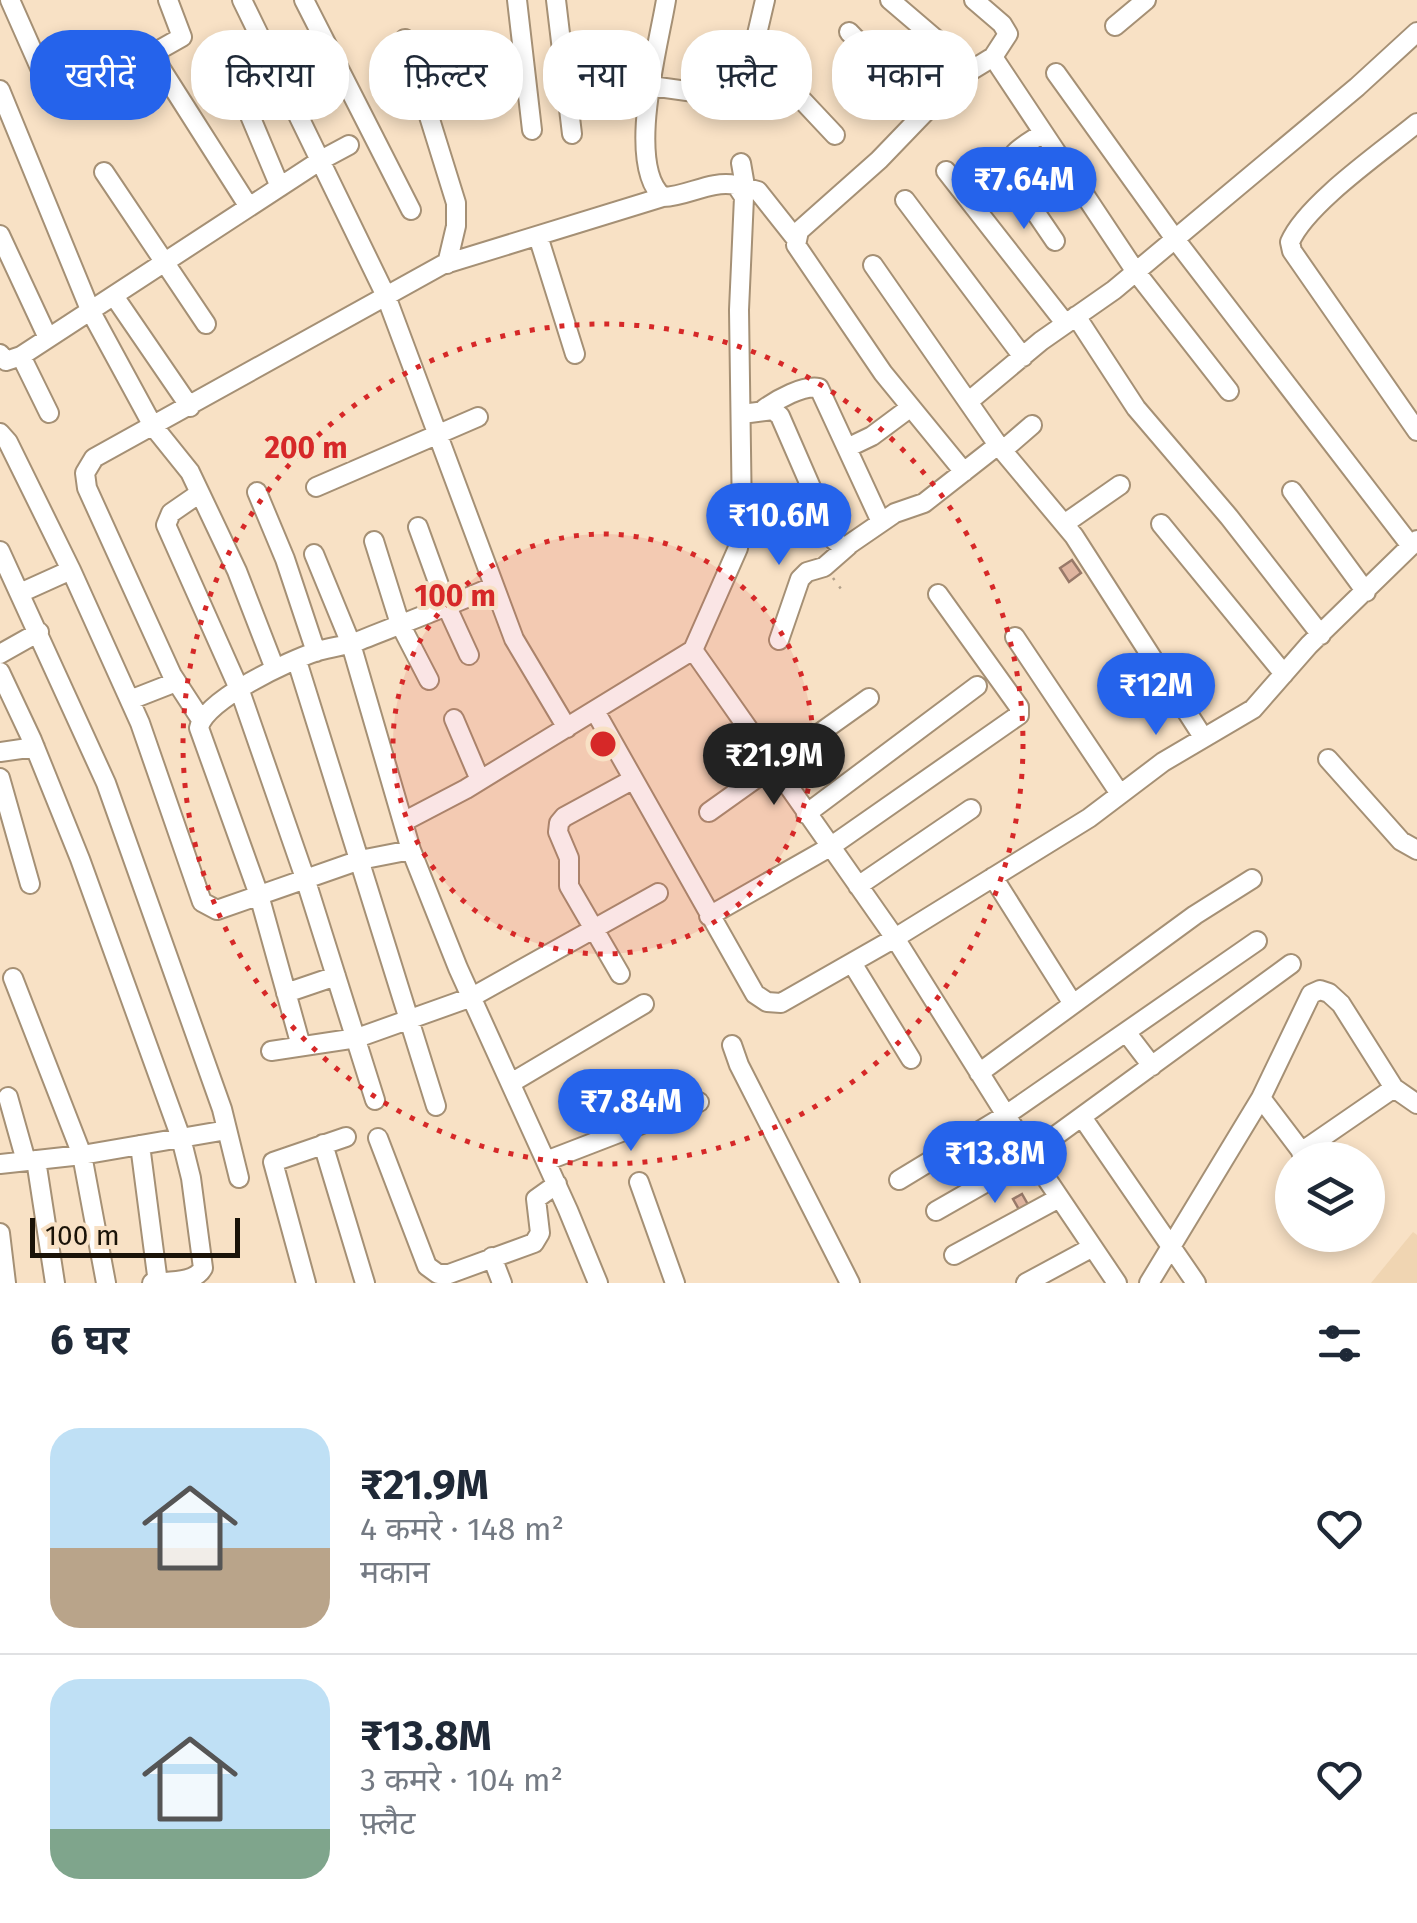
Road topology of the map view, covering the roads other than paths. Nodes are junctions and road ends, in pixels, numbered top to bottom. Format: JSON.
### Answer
{"nodes":[{"id":1,"x":10,"y":0,"type":"edge"},
{"id":2,"x":168,"y":0,"type":"edge"},
{"id":3,"x":242,"y":0,"type":"edge"},
{"id":4,"x":304,"y":0,"type":"edge"},
{"id":5,"x":517,"y":0,"type":"edge"},
{"id":6,"x":556,"y":0,"type":"edge"},
{"id":7,"x":666,"y":0,"type":"edge"},
{"id":8,"x":765,"y":0,"type":"edge"},
{"id":9,"x":890,"y":0,"type":"edge"},
{"id":10,"x":974,"y":0,"type":"edge"},
{"id":11,"x":1146,"y":0,"type":"edge"},
{"id":12,"x":0,"y":4,"type":"edge"},
{"id":13,"x":1115,"y":26,"type":"dead end"},
{"id":14,"x":758,"y":30,"type":"edge"},
{"id":15,"x":925,"y":30,"type":"edge"},
{"id":16,"x":661,"y":31,"type":"edge"},
{"id":17,"x":1417,"y":32,"type":"edge"},
{"id":18,"x":30,"y":45,"type":"edge"},
{"id":19,"x":992,"y":57,"type":"junction"},
{"id":20,"x":978,"y":66,"type":"edge"},
{"id":21,"x":1056,"y":73,"type":"dead end"},
{"id":22,"x":0,"y":90,"type":"edge"},
{"id":23,"x":812,"y":111,"type":"edge"},
{"id":24,"x":252,"y":120,"type":"edge"},
{"id":25,"x":430,"y":120,"type":"edge"},
{"id":26,"x":645,"y":120,"type":"edge"},
{"id":27,"x":916,"y":120,"type":"edge"},
{"id":28,"x":1417,"y":123,"type":"edge"},
{"id":29,"x":532,"y":130,"type":"dead end"},
{"id":30,"x":1043,"y":133,"type":"junction"},
{"id":31,"x":572,"y":134,"type":"dead end"},
{"id":32,"x":835,"y":135,"type":"dead end"},
{"id":33,"x":349,"y":145,"type":"dead end"},
{"id":34,"x":321,"y":160,"type":"junction"},
{"id":35,"x":740,"y":163,"type":"dead end"},
{"id":36,"x":946,"y":171,"type":"dead end"},
{"id":37,"x":104,"y":172,"type":"dead end"},
{"id":38,"x":741,"y":186,"type":"junction"},
{"id":39,"x":280,"y":187,"type":"junction"},
{"id":40,"x":662,"y":197,"type":"junction"},
{"id":41,"x":906,"y":200,"type":"dead end"},
{"id":42,"x":249,"y":207,"type":"junction"},
{"id":43,"x":411,"y":210,"type":"dead end"},
{"id":44,"x":0,"y":235,"type":"edge"},
{"id":45,"x":538,"y":236,"type":"junction"},
{"id":46,"x":796,"y":239,"type":"junction"},
{"id":47,"x":1176,"y":240,"type":"junction"},
{"id":48,"x":1055,"y":241,"type":"dead end"},
{"id":49,"x":163,"y":263,"type":"junction"},
{"id":50,"x":448,"y":264,"type":"junction"},
{"id":51,"x":874,"y":265,"type":"dead end"},
{"id":52,"x":1136,"y":272,"type":"junction"},
{"id":53,"x":114,"y":296,"type":"junction"},
{"id":54,"x":386,"y":296,"type":"junction"},
{"id":55,"x":90,"y":312,"type":"junction"},
{"id":56,"x":1070,"y":319,"type":"junction"},
{"id":57,"x":206,"y":324,"type":"dead end"},
{"id":58,"x":48,"y":338,"type":"junction"},
{"id":59,"x":575,"y":354,"type":"dead end"},
{"id":60,"x":6,"y":357,"type":"edge"},
{"id":61,"x":1023,"y":357,"type":"junction"},
{"id":62,"x":1229,"y":390,"type":"dead end"},
{"id":63,"x":968,"y":402,"type":"junction"},
{"id":64,"x":190,"y":406,"type":"junction"},
{"id":65,"x":911,"y":407,"type":"junction"},
{"id":66,"x":764,"y":409,"type":"junction"},
{"id":67,"x":48,"y":413,"type":"dead end"},
{"id":68,"x":742,"y":414,"type":"junction"},
{"id":69,"x":478,"y":417,"type":"dead end"},
{"id":70,"x":1032,"y":425,"type":"dead end"},
{"id":71,"x":153,"y":426,"type":"junction"},
{"id":72,"x":1417,"y":431,"type":"edge"},
{"id":73,"x":0,"y":433,"type":"edge"},
{"id":74,"x":436,"y":436,"type":"junction"},
{"id":75,"x":1000,"y":447,"type":"junction"},
{"id":76,"x":847,"y":448,"type":"junction"},
{"id":77,"x":964,"y":472,"type":"junction"},
{"id":78,"x":1120,"y":486,"type":"dead end"},
{"id":79,"x":316,"y":487,"type":"dead end"},
{"id":80,"x":1292,"y":491,"type":"dead end"},
{"id":81,"x":257,"y":492,"type":"dead end"},
{"id":82,"x":200,"y":493,"type":"junction"},
{"id":83,"x":881,"y":522,"type":"junction"},
{"id":84,"x":1064,"y":524,"type":"junction"},
{"id":85,"x":1160,"y":524,"type":"dead end"},
{"id":86,"x":418,"y":528,"type":"dead end"},
{"id":87,"x":374,"y":540,"type":"dead end"},
{"id":88,"x":1414,"y":543,"type":"edge"},
{"id":89,"x":848,"y":546,"type":"junction"},
{"id":90,"x":0,"y":553,"type":"edge"},
{"id":91,"x":314,"y":554,"type":"dead end"},
{"id":92,"x":71,"y":570,"type":"junction"},
{"id":93,"x":492,"y":587,"type":"junction"},
{"id":94,"x":1366,"y":592,"type":"junction"},
{"id":95,"x":20,"y":593,"type":"junction"},
{"id":96,"x":938,"y":594,"type":"dead end"},
{"id":97,"x":447,"y":607,"type":"junction"},
{"id":98,"x":400,"y":624,"type":"junction"},
{"id":99,"x":39,"y":632,"type":"junction"},
{"id":100,"x":1320,"y":635,"type":"junction"},
{"id":101,"x":1016,"y":637,"type":"dead end"},
{"id":102,"x":779,"y":640,"type":"dead end"},
{"id":103,"x":351,"y":644,"type":"junction"},
{"id":104,"x":694,"y":650,"type":"junction"},
{"id":105,"x":316,"y":652,"type":"junction"},
{"id":106,"x":0,"y":654,"type":"edge"},
{"id":107,"x":469,"y":655,"type":"dead end"},
{"id":108,"x":297,"y":661,"type":"junction"},
{"id":109,"x":275,"y":669,"type":"junction"},
{"id":110,"x":0,"y":672,"type":"edge"},
{"id":111,"x":1284,"y":674,"type":"junction"},
{"id":112,"x":429,"y":680,"type":"dead end"},
{"id":113,"x":176,"y":682,"type":"junction"},
{"id":114,"x":978,"y":686,"type":"dead end"},
{"id":115,"x":240,"y":691,"type":"junction"},
{"id":116,"x":869,"y":698,"type":"dead end"},
{"id":117,"x":130,"y":700,"type":"junction"},
{"id":118,"x":595,"y":711,"type":"junction"},
{"id":119,"x":200,"y":718,"type":"junction"},
{"id":120,"x":454,"y":719,"type":"dead end"},
{"id":121,"x":567,"y":728,"type":"junction"},
{"id":122,"x":1203,"y":737,"type":"junction"},
{"id":123,"x":35,"y":747,"type":"junction"},
{"id":124,"x":0,"y":752,"type":"edge"},
{"id":125,"x":1328,"y":759,"type":"dead end"},
{"id":126,"x":776,"y":767,"type":"junction"},
{"id":127,"x":0,"y":778,"type":"edge"},
{"id":128,"x":480,"y":780,"type":"junction"},
{"id":129,"x":632,"y":780,"type":"junction"},
{"id":130,"x":1120,"y":794,"type":"junction"},
{"id":131,"x":971,"y":809,"type":"dead end"},
{"id":132,"x":709,"y":812,"type":"dead end"},
{"id":133,"x":806,"y":814,"type":"junction"},
{"id":134,"x":403,"y":822,"type":"junction"},
{"id":135,"x":830,"y":847,"type":"junction"},
{"id":136,"x":411,"y":850,"type":"junction"},
{"id":137,"x":1417,"y":850,"type":"edge"},
{"id":138,"x":360,"y":860,"type":"junction"},
{"id":139,"x":994,"y":877,"type":"junction"},
{"id":140,"x":305,"y":878,"type":"junction"},
{"id":141,"x":1252,"y":879,"type":"dead end"},
{"id":142,"x":30,"y":884,"type":"dead end"},
{"id":143,"x":858,"y":886,"type":"junction"},
{"id":144,"x":658,"y":893,"type":"dead end"},
{"id":145,"x":259,"y":894,"type":"junction"},
{"id":146,"x":708,"y":916,"type":"junction"},
{"id":147,"x":593,"y":930,"type":"junction"},
{"id":148,"x":895,"y":938,"type":"junction"},
{"id":149,"x":1257,"y":941,"type":"dead end"},
{"id":150,"x":852,"y":963,"type":"junction"},
{"id":151,"x":1291,"y":964,"type":"dead end"},
{"id":152,"x":620,"y":974,"type":"dead end"},
{"id":153,"x":336,"y":976,"type":"junction"},
{"id":154,"x":13,"y":978,"type":"dead end"},
{"id":155,"x":286,"y":993,"type":"junction"},
{"id":156,"x":472,"y":997,"type":"junction"},
{"id":157,"x":644,"y":1004,"type":"dead end"},
{"id":158,"x":1073,"y":1004,"type":"junction"},
{"id":159,"x":410,"y":1017,"type":"junction"},
{"id":160,"x":1126,"y":1032,"type":"junction"},
{"id":161,"x":357,"y":1038,"type":"junction"},
{"id":162,"x":732,"y":1045,"type":"dead end"},
{"id":163,"x":301,"y":1046,"type":"junction"},
{"id":164,"x":272,"y":1051,"type":"dead end"},
{"id":165,"x":911,"y":1059,"type":"dead end"},
{"id":166,"x":1152,"y":1066,"type":"junction"},
{"id":167,"x":979,"y":1072,"type":"junction"},
{"id":168,"x":511,"y":1083,"type":"junction"},
{"id":169,"x":1394,"y":1088,"type":"junction"},
{"id":170,"x":8,"y":1097,"type":"dead end"},
{"id":171,"x":1261,"y":1098,"type":"junction"},
{"id":172,"x":374,"y":1100,"type":"dead end"},
{"id":173,"x":699,"y":1102,"type":"dead end"},
{"id":174,"x":1417,"y":1104,"type":"edge"},
{"id":175,"x":436,"y":1106,"type":"dead end"},
{"id":176,"x":1006,"y":1116,"type":"junction"},
{"id":177,"x":1082,"y":1117,"type":"junction"},
{"id":178,"x":227,"y":1130,"type":"junction"},
{"id":179,"x":346,"y":1137,"type":"dead end"},
{"id":180,"x":181,"y":1138,"type":"junction"},
{"id":181,"x":378,"y":1138,"type":"dead end"},
{"id":182,"x":1294,"y":1142,"type":"edge"},
{"id":183,"x":1323,"y":1142,"type":"edge"},
{"id":184,"x":323,"y":1144,"type":"junction"},
{"id":185,"x":140,"y":1145,"type":"junction"},
{"id":186,"x":82,"y":1155,"type":"junction"},
{"id":187,"x":1032,"y":1156,"type":"junction"},
{"id":188,"x":31,"y":1160,"type":"junction"},
{"id":189,"x":546,"y":1161,"type":"junction"},
{"id":190,"x":0,"y":1164,"type":"edge"},
{"id":191,"x":239,"y":1178,"type":"dead end"},
{"id":192,"x":898,"y":1180,"type":"dead end"},
{"id":193,"x":639,"y":1182,"type":"dead end"},
{"id":194,"x":557,"y":1184,"type":"junction"},
{"id":195,"x":1059,"y":1198,"type":"junction"},
{"id":196,"x":936,"y":1210,"type":"dead end"},
{"id":197,"x":0,"y":1233,"type":"edge"},
{"id":198,"x":1170,"y":1243,"type":"junction"},
{"id":199,"x":1091,"y":1248,"type":"junction"},
{"id":200,"x":954,"y":1255,"type":"dead end"},
{"id":201,"x":492,"y":1256,"type":"junction"},
{"id":202,"x":6,"y":1283,"type":"edge"},
{"id":203,"x":55,"y":1283,"type":"edge"},
{"id":204,"x":106,"y":1283,"type":"edge"},
{"id":205,"x":155,"y":1283,"type":"edge"},
{"id":206,"x":306,"y":1283,"type":"edge"},
{"id":207,"x":365,"y":1283,"type":"edge"},
{"id":208,"x":502,"y":1283,"type":"edge"},
{"id":209,"x":598,"y":1283,"type":"edge"},
{"id":210,"x":675,"y":1283,"type":"edge"},
{"id":211,"x":850,"y":1283,"type":"edge"},
{"id":212,"x":1026,"y":1283,"type":"edge"},
{"id":213,"x":1117,"y":1283,"type":"edge"},
{"id":214,"x":1149,"y":1283,"type":"edge"},
{"id":215,"x":1196,"y":1283,"type":"edge"}],
"edges":[{"from":1,"to":12,"type":"street"},
{"from":1,"to":18,"type":"street"},
{"from":2,"to":42,"type":"street"},
{"from":3,"to":34,"type":"street"},
{"from":4,"to":43,"type":"street"},
{"from":5,"to":29,"type":"street"},
{"from":6,"to":31,"type":"street"},
{"from":7,"to":16,"type":"street"},
{"from":8,"to":14,"type":"street"},
{"from":9,"to":15,"type":"street"},
{"from":10,"to":19,"type":"street"},
{"from":11,"to":13,"type":"street"},
{"from":17,"to":47,"type":"street"},
{"from":19,"to":20,"type":"street"},
{"from":19,"to":30,"type":"street"},
{"from":21,"to":47,"type":"street"},
{"from":22,"to":55,"type":"street"},
{"from":23,"to":32,"type":"street"},
{"from":24,"to":39,"type":"street"},
{"from":25,"to":50,"type":"street"},
{"from":26,"to":40,"type":"street"},
{"from":27,"to":46,"type":"street"},
{"from":28,"to":72,"type":"street"},
{"from":30,"to":48,"type":"street"},
{"from":30,"to":52,"type":"street"},
{"from":33,"to":34,"type":"street"},
{"from":34,"to":39,"type":"street"},
{"from":34,"to":54,"type":"street"},
{"from":35,"to":38,"type":"street"},
{"from":36,"to":56,"type":"street"},
{"from":37,"to":49,"type":"street"},
{"from":38,"to":40,"type":"street"},
{"from":38,"to":46,"type":"street"},
{"from":38,"to":68,"type":"street"},
{"from":39,"to":42,"type":"street"},
{"from":40,"to":45,"type":"street"},
{"from":41,"to":61,"type":"street"},
{"from":42,"to":49,"type":"street"},
{"from":44,"to":58,"type":"street"},
{"from":45,"to":50,"type":"street"},
{"from":45,"to":59,"type":"street"},
{"from":46,"to":65,"type":"street"},
{"from":47,"to":52,"type":"street"},
{"from":47,"to":88,"type":"street"},
{"from":49,"to":53,"type":"street"},
{"from":49,"to":57,"type":"street"},
{"from":50,"to":54,"type":"street"},
{"from":51,"to":63,"type":"street"},
{"from":52,"to":56,"type":"street"},
{"from":52,"to":62,"type":"street"},
{"from":53,"to":55,"type":"street"},
{"from":53,"to":64,"type":"street"},
{"from":54,"to":64,"type":"street"},
{"from":54,"to":74,"type":"street"},
{"from":55,"to":58,"type":"street"},
{"from":55,"to":71,"type":"street"},
{"from":56,"to":61,"type":"street"},
{"from":56,"to":100,"type":"street"},
{"from":58,"to":60,"type":"street"},
{"from":60,"to":67,"type":"street"},
{"from":61,"to":63,"type":"street"},
{"from":63,"to":75,"type":"street"},
{"from":64,"to":71,"type":"street"},
{"from":65,"to":76,"type":"street"},
{"from":65,"to":77,"type":"street"},
{"from":66,"to":68,"type":"street"},
{"from":66,"to":76,"type":"street"},
{"from":66,"to":89,"type":"street"},
{"from":68,"to":104,"type":"street"},
{"from":69,"to":74,"type":"street"},
{"from":70,"to":75,"type":"street"},
{"from":71,"to":82,"type":"street"},
{"from":71,"to":113,"type":"street"},
{"from":73,"to":92,"type":"street"},
{"from":74,"to":79,"type":"street"},
{"from":74,"to":93,"type":"street"},
{"from":75,"to":77,"type":"street"},
{"from":75,"to":84,"type":"street"},
{"from":76,"to":83,"type":"street"},
{"from":77,"to":83,"type":"street"},
{"from":78,"to":84,"type":"street"},
{"from":80,"to":94,"type":"street"},
{"from":81,"to":105,"type":"street"},
{"from":82,"to":109,"type":"street"},
{"from":82,"to":115,"type":"street"},
{"from":83,"to":89,"type":"street"},
{"from":84,"to":122,"type":"street"},
{"from":85,"to":111,"type":"street"},
{"from":86,"to":97,"type":"street"},
{"from":87,"to":98,"type":"street"},
{"from":88,"to":94,"type":"street"},
{"from":89,"to":102,"type":"street"},
{"from":90,"to":95,"type":"street"},
{"from":91,"to":103,"type":"street"},
{"from":92,"to":95,"type":"street"},
{"from":92,"to":117,"type":"street"},
{"from":93,"to":97,"type":"street"},
{"from":93,"to":121,"type":"street"},
{"from":94,"to":100,"type":"street"},
{"from":95,"to":99,"type":"street"},
{"from":96,"to":135,"type":"street"},
{"from":97,"to":98,"type":"street"},
{"from":97,"to":107,"type":"street"},
{"from":98,"to":103,"type":"street"},
{"from":98,"to":112,"type":"street"},
{"from":99,"to":106,"type":"street"},
{"from":99,"to":178,"type":"street"},
{"from":100,"to":111,"type":"street"},
{"from":101,"to":130,"type":"street"},
{"from":103,"to":105,"type":"street"},
{"from":103,"to":134,"type":"street"},
{"from":104,"to":118,"type":"street"},
{"from":104,"to":126,"type":"street"},
{"from":105,"to":108,"type":"street"},
{"from":108,"to":109,"type":"street"},
{"from":108,"to":138,"type":"street"},
{"from":109,"to":115,"type":"street"},
{"from":110,"to":123,"type":"street"},
{"from":111,"to":122,"type":"street"},
{"from":113,"to":117,"type":"street"},
{"from":113,"to":119,"type":"street"},
{"from":114,"to":133,"type":"street"},
{"from":115,"to":119,"type":"street"},
{"from":115,"to":140,"type":"street"},
{"from":116,"to":126,"type":"street"},
{"from":117,"to":145,"type":"street"},
{"from":118,"to":121,"type":"street"},
{"from":118,"to":129,"type":"street"},
{"from":119,"to":145,"type":"street"},
{"from":120,"to":128,"type":"street"},
{"from":121,"to":128,"type":"street"},
{"from":122,"to":130,"type":"street"},
{"from":123,"to":124,"type":"street"},
{"from":123,"to":180,"type":"street"},
{"from":125,"to":137,"type":"street"},
{"from":126,"to":132,"type":"street"},
{"from":126,"to":133,"type":"street"},
{"from":127,"to":142,"type":"street"},
{"from":128,"to":134,"type":"street"},
{"from":129,"to":146,"type":"street"},
{"from":129,"to":147,"type":"street"},
{"from":130,"to":139,"type":"street"},
{"from":131,"to":143,"type":"street"},
{"from":133,"to":135,"type":"street"},
{"from":134,"to":136,"type":"street"},
{"from":135,"to":143,"type":"street"},
{"from":135,"to":146,"type":"street"},
{"from":136,"to":138,"type":"street"},
{"from":136,"to":156,"type":"street"},
{"from":138,"to":140,"type":"street"},
{"from":138,"to":159,"type":"street"},
{"from":139,"to":148,"type":"street"},
{"from":139,"to":158,"type":"street"},
{"from":140,"to":145,"type":"street"},
{"from":140,"to":153,"type":"street"},
{"from":141,"to":158,"type":"street"},
{"from":143,"to":148,"type":"street"},
{"from":144,"to":147,"type":"street"},
{"from":145,"to":155,"type":"street"},
{"from":146,"to":150,"type":"street"},
{"from":147,"to":152,"type":"street"},
{"from":147,"to":156,"type":"street"},
{"from":148,"to":150,"type":"street"},
{"from":148,"to":167,"type":"street"},
{"from":149,"to":160,"type":"street"},
{"from":150,"to":165,"type":"street"},
{"from":151,"to":166,"type":"street"},
{"from":153,"to":155,"type":"street"},
{"from":153,"to":161,"type":"street"},
{"from":154,"to":186,"type":"street"},
{"from":155,"to":163,"type":"street"},
{"from":156,"to":159,"type":"street"},
{"from":156,"to":168,"type":"street"},
{"from":157,"to":168,"type":"street"},
{"from":158,"to":167,"type":"street"},
{"from":159,"to":161,"type":"street"},
{"from":159,"to":175,"type":"street"},
{"from":160,"to":166,"type":"street"},
{"from":160,"to":176,"type":"street"},
{"from":161,"to":163,"type":"street"},
{"from":161,"to":172,"type":"street"},
{"from":162,"to":211,"type":"street"},
{"from":163,"to":164,"type":"street"},
{"from":166,"to":177,"type":"street"},
{"from":167,"to":176,"type":"street"},
{"from":168,"to":189,"type":"street"},
{"from":169,"to":171,"type":"street"},
{"from":169,"to":174,"type":"street"},
{"from":169,"to":183,"type":"street"},
{"from":170,"to":188,"type":"street"},
{"from":171,"to":182,"type":"street"},
{"from":171,"to":198,"type":"street"},
{"from":173,"to":189,"type":"street"},
{"from":176,"to":187,"type":"street"},
{"from":176,"to":192,"type":"street"},
{"from":177,"to":187,"type":"street"},
{"from":177,"to":198,"type":"street"},
{"from":178,"to":180,"type":"street"},
{"from":178,"to":191,"type":"street"},
{"from":179,"to":184,"type":"street"},
{"from":180,"to":185,"type":"street"},
{"from":180,"to":205,"type":"street"},
{"from":181,"to":201,"type":"street"},
{"from":184,"to":206,"type":"street"},
{"from":184,"to":207,"type":"street"},
{"from":185,"to":186,"type":"street"},
{"from":185,"to":205,"type":"street"},
{"from":186,"to":188,"type":"street"},
{"from":186,"to":204,"type":"street"},
{"from":187,"to":195,"type":"street"},
{"from":187,"to":196,"type":"street"},
{"from":188,"to":190,"type":"street"},
{"from":188,"to":203,"type":"street"},
{"from":189,"to":194,"type":"street"},
{"from":193,"to":210,"type":"street"},
{"from":194,"to":201,"type":"street"},
{"from":194,"to":209,"type":"street"},
{"from":195,"to":199,"type":"street"},
{"from":195,"to":200,"type":"street"},
{"from":197,"to":202,"type":"street"},
{"from":198,"to":214,"type":"street"},
{"from":198,"to":215,"type":"street"},
{"from":199,"to":212,"type":"street"},
{"from":199,"to":213,"type":"street"},
{"from":201,"to":208,"type":"street"}]}
